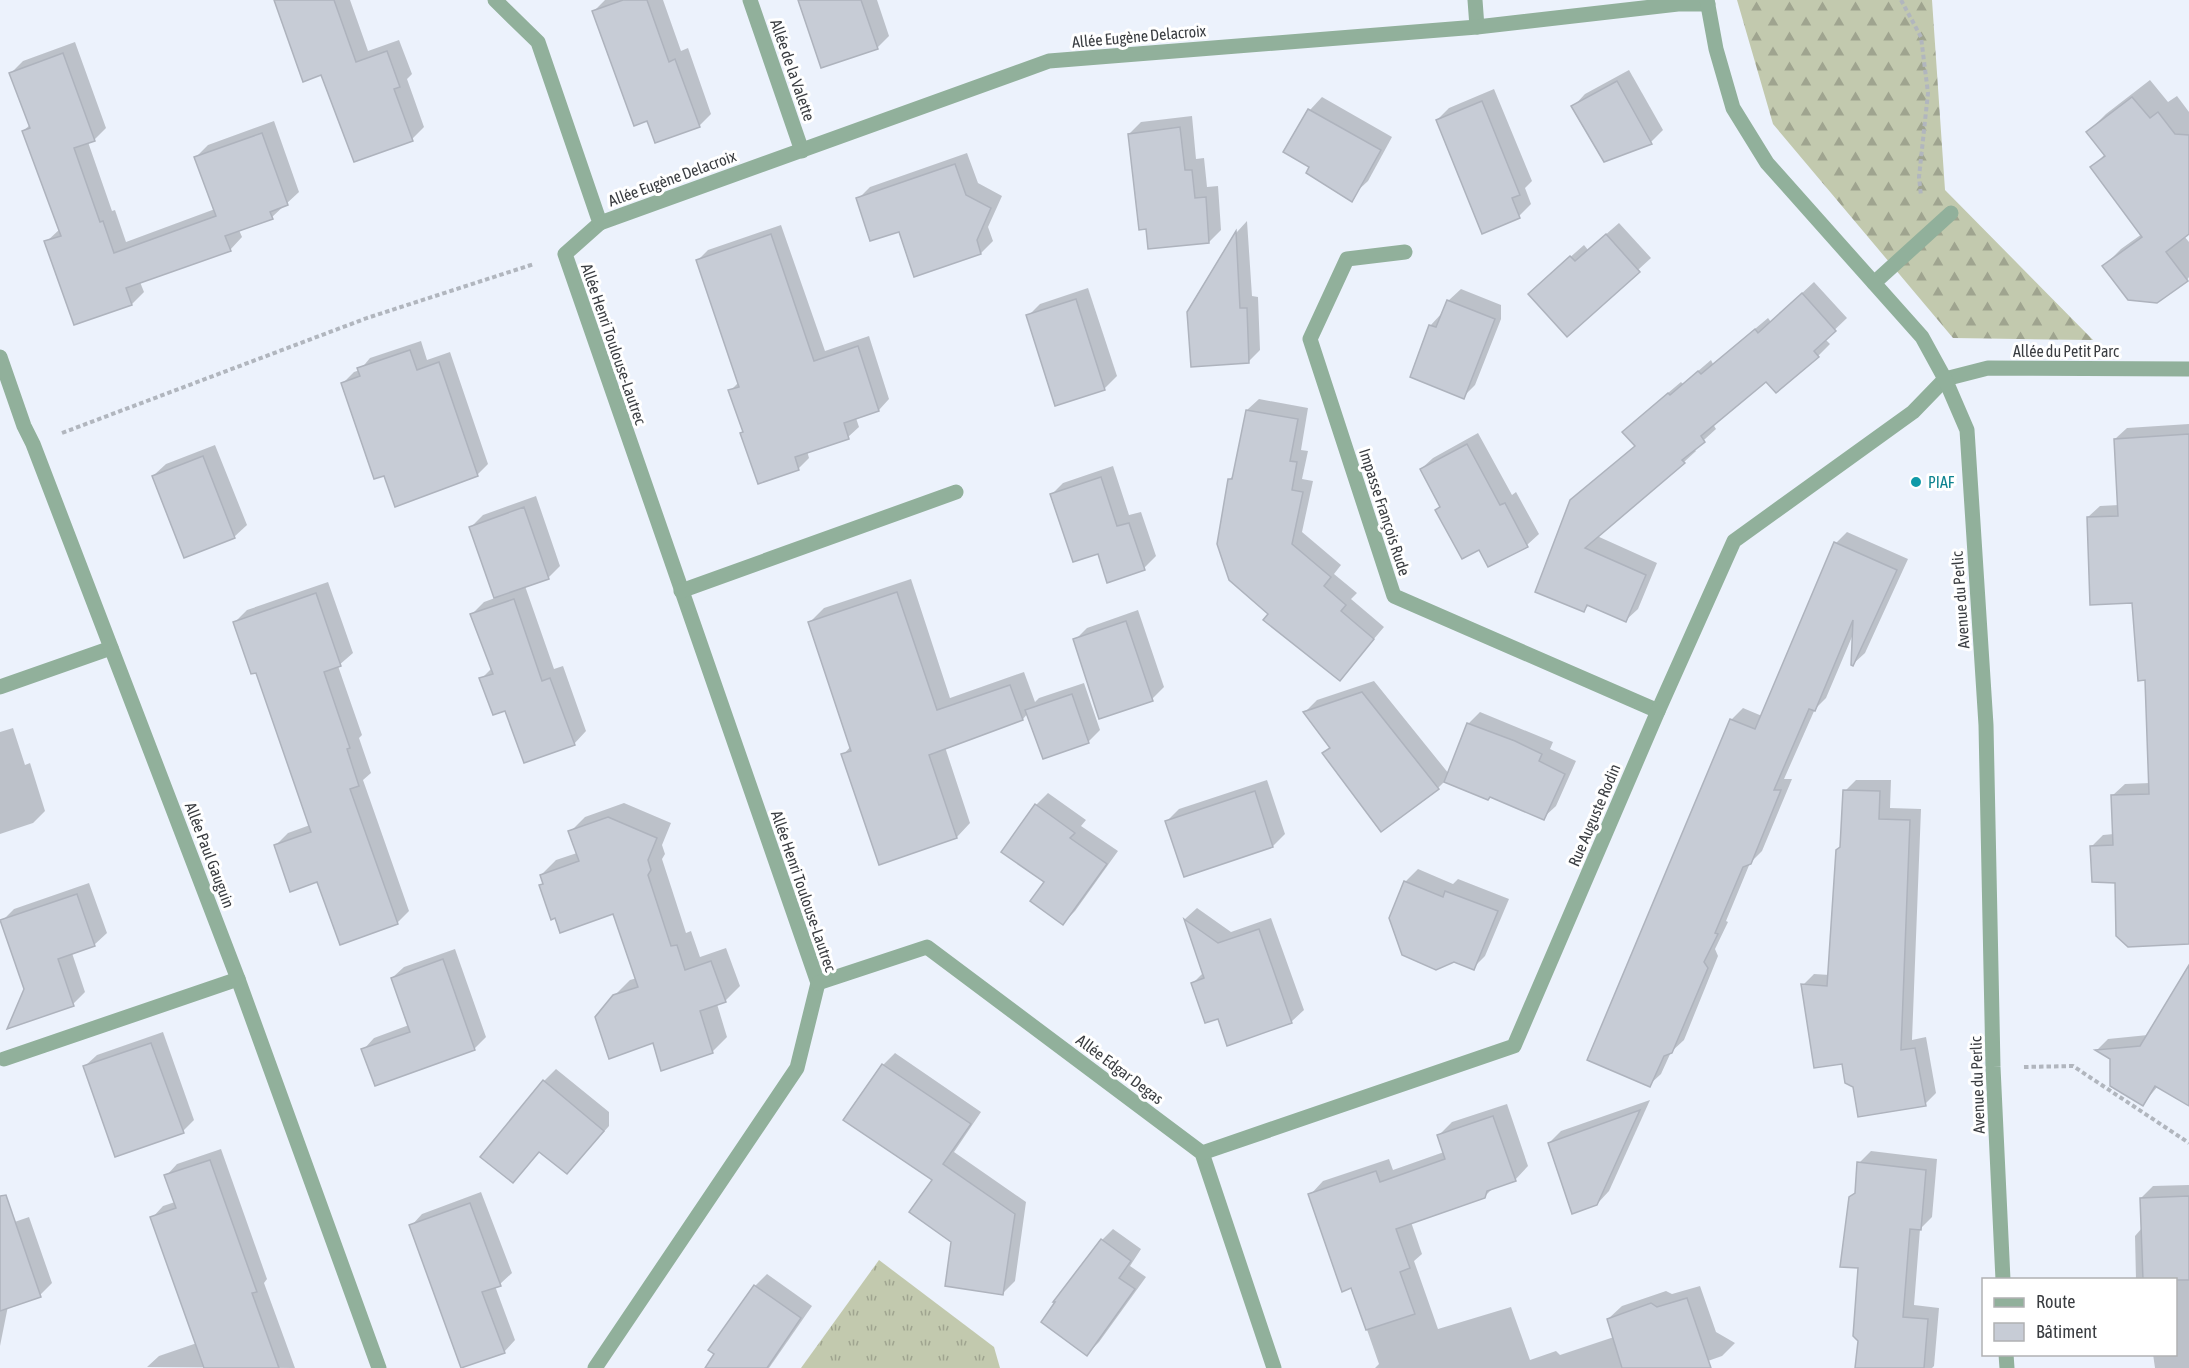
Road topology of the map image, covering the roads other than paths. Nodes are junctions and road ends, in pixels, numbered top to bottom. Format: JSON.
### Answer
{"nodes":[{"id":1,"x":495,"y":0,"type":"edge"},
{"id":2,"x":750,"y":0,"type":"edge"},
{"id":3,"x":1476,"y":0,"type":"edge"},
{"id":4,"x":1707,"y":2,"type":"edge"},
{"id":5,"x":1477,"y":27,"type":"junction"},
{"id":6,"x":802,"y":151,"type":"junction"},
{"id":7,"x":1951,"y":213,"type":"dead end"},
{"id":8,"x":600,"y":223,"type":"junction"},
{"id":9,"x":1405,"y":252,"type":"dead end"},
{"id":10,"x":1874,"y":283,"type":"junction"},
{"id":11,"x":0,"y":357,"type":"edge"},
{"id":12,"x":2189,"y":369,"type":"edge"},
{"id":13,"x":1945,"y":378,"type":"junction"},
{"id":14,"x":956,"y":492,"type":"dead end"},
{"id":15,"x":681,"y":591,"type":"junction"},
{"id":16,"x":111,"y":648,"type":"junction"},
{"id":17,"x":0,"y":687,"type":"edge"},
{"id":18,"x":1658,"y":711,"type":"junction"},
{"id":19,"x":238,"y":979,"type":"junction"},
{"id":20,"x":818,"y":983,"type":"junction"},
{"id":21,"x":4,"y":1059,"type":"dead end"},
{"id":22,"x":1202,"y":1153,"type":"junction"},
{"id":23,"x":2003,"y":1278,"type":"edge"},
{"id":24,"x":379,"y":1368,"type":"edge"},
{"id":25,"x":595,"y":1368,"type":"edge"},
{"id":26,"x":1274,"y":1368,"type":"edge"}],
"edges":[{"from":1,"to":8,"type":"street"},
{"from":2,"to":6,"type":"street","name":"Allée de la Valette"},
{"from":3,"to":5,"type":"street"},
{"from":4,"to":5,"type":"street","name":"Allée Eugène Delacroix"},
{"from":4,"to":10,"type":"street","name":"Avenue du Perlic"},
{"from":5,"to":6,"type":"street","name":"Allée Eugène Delacroix"},
{"from":6,"to":8,"type":"street","name":"Allée Eugène Delacroix"},
{"from":7,"to":10,"type":"street"},
{"from":8,"to":15,"type":"street","name":"Allée Henri Toulouse-Lautrec"},
{"from":9,"to":18,"type":"street","name":"Impasse François Rude"},
{"from":10,"to":13,"type":"street","name":"Avenue du Perlic"},
{"from":11,"to":16,"type":"street","name":"Allée Paul Gauguin"},
{"from":12,"to":13,"type":"street","name":"Allée du Petit Parc"},
{"from":13,"to":18,"type":"street","name":"Rue Auguste Rodin"},
{"from":13,"to":23,"type":"street","name":"Avenue du Perlic"},
{"from":14,"to":15,"type":"street"},
{"from":15,"to":20,"type":"street","name":"Allée Henri Toulouse-Lautrec"},
{"from":16,"to":17,"type":"street"},
{"from":16,"to":19,"type":"street","name":"Allée Paul Gauguin"},
{"from":18,"to":22,"type":"street","name":"Rue Auguste Rodin"},
{"from":19,"to":21,"type":"street"},
{"from":19,"to":24,"type":"street","name":"Allée Paul Gauguin"},
{"from":20,"to":22,"type":"street","name":"Allée Edgar Degas"},
{"from":20,"to":25,"type":"street","name":"Allée Henri Toulouse-Lautrec"},
{"from":22,"to":26,"type":"street"}]}
